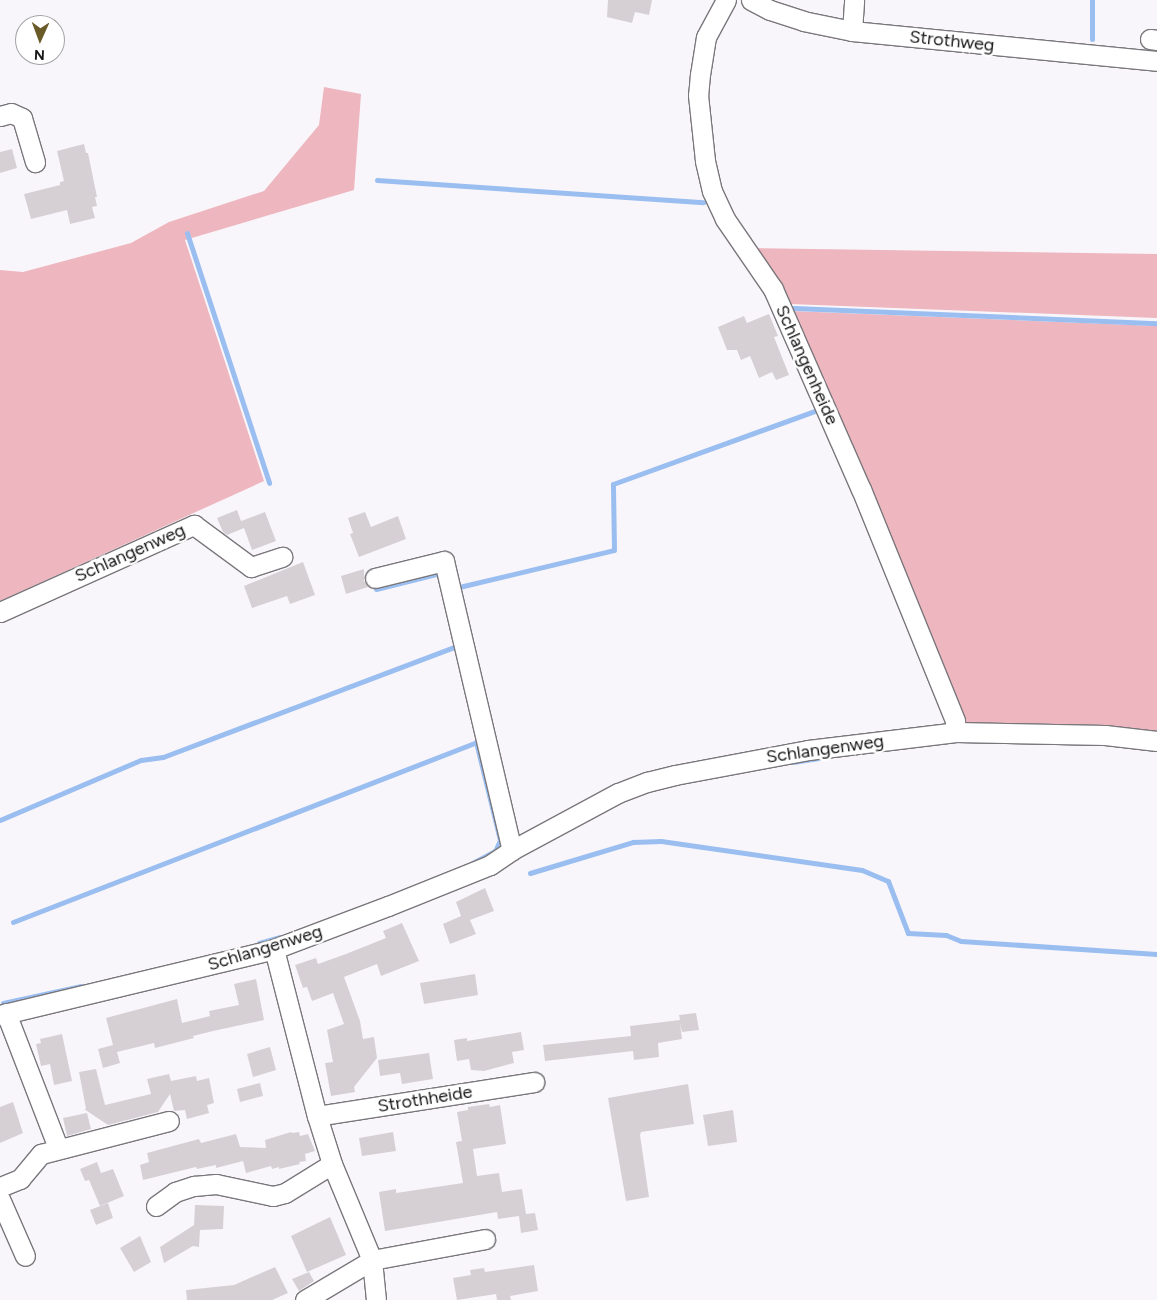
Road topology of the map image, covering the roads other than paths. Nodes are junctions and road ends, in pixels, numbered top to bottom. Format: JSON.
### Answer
{"nodes":[{"id":1,"x":726,"y":0,"type":"edge"},
{"id":2,"x":751,"y":0,"type":"edge"},
{"id":3,"x":854,"y":0,"type":"edge"},
{"id":4,"x":852,"y":31,"type":"junction"},
{"id":5,"x":1157,"y":61,"type":"edge"},
{"id":6,"x":0,"y":116,"type":"edge"},
{"id":7,"x":35,"y":162,"type":"dead end"},
{"id":8,"x":282,"y":557,"type":"dead end"},
{"id":9,"x":375,"y":578,"type":"dead end"},
{"id":10,"x":0,"y":612,"type":"edge"},
{"id":11,"x":956,"y":732,"type":"junction"},
{"id":12,"x":1157,"y":741,"type":"edge"},
{"id":13,"x":512,"y":850,"type":"junction"},
{"id":14,"x":274,"y":950,"type":"junction"},
{"id":15,"x":3,"y":1014,"type":"edge"},
{"id":16,"x":534,"y":1082,"type":"dead end"},
{"id":17,"x":317,"y":1116,"type":"junction"},
{"id":18,"x":169,"y":1121,"type":"dead end"},
{"id":19,"x":58,"y":1148,"type":"junction"},
{"id":20,"x":332,"y":1164,"type":"junction"},
{"id":21,"x":0,"y":1187,"type":"edge"},
{"id":22,"x":0,"y":1199,"type":"edge"},
{"id":23,"x":156,"y":1206,"type":"dead end"},
{"id":24,"x":485,"y":1239,"type":"dead end"},
{"id":25,"x":24,"y":1256,"type":"dead end"},
{"id":26,"x":372,"y":1260,"type":"junction"},
{"id":27,"x":305,"y":1300,"type":"edge"},
{"id":28,"x":376,"y":1300,"type":"edge"}],
"edges":[{"from":1,"to":11,"type":"street","name":"Schlangenheide"},
{"from":2,"to":4,"type":"street","name":"Strothweg"},
{"from":3,"to":4,"type":"street"},
{"from":4,"to":5,"type":"street","name":"Strothweg"},
{"from":6,"to":7,"type":"street"},
{"from":8,"to":10,"type":"street","name":"Schlangenweg"},
{"from":9,"to":13,"type":"street"},
{"from":11,"to":12,"type":"street","name":"Schlangenweg"},
{"from":11,"to":13,"type":"street","name":"Schlangenweg"},
{"from":13,"to":14,"type":"street","name":"Schlangenweg"},
{"from":14,"to":15,"type":"street","name":"Schlangenweg"},
{"from":14,"to":17,"type":"street"},
{"from":15,"to":19,"type":"street","name":"Schlangenweg"},
{"from":16,"to":17,"type":"street","name":"Strothheide"},
{"from":17,"to":20,"type":"street"},
{"from":18,"to":19,"type":"street"},
{"from":19,"to":21,"type":"street"},
{"from":20,"to":23,"type":"street"},
{"from":20,"to":26,"type":"street"},
{"from":22,"to":25,"type":"street"},
{"from":24,"to":26,"type":"street"},
{"from":26,"to":27,"type":"street"},
{"from":26,"to":28,"type":"street"}]}
